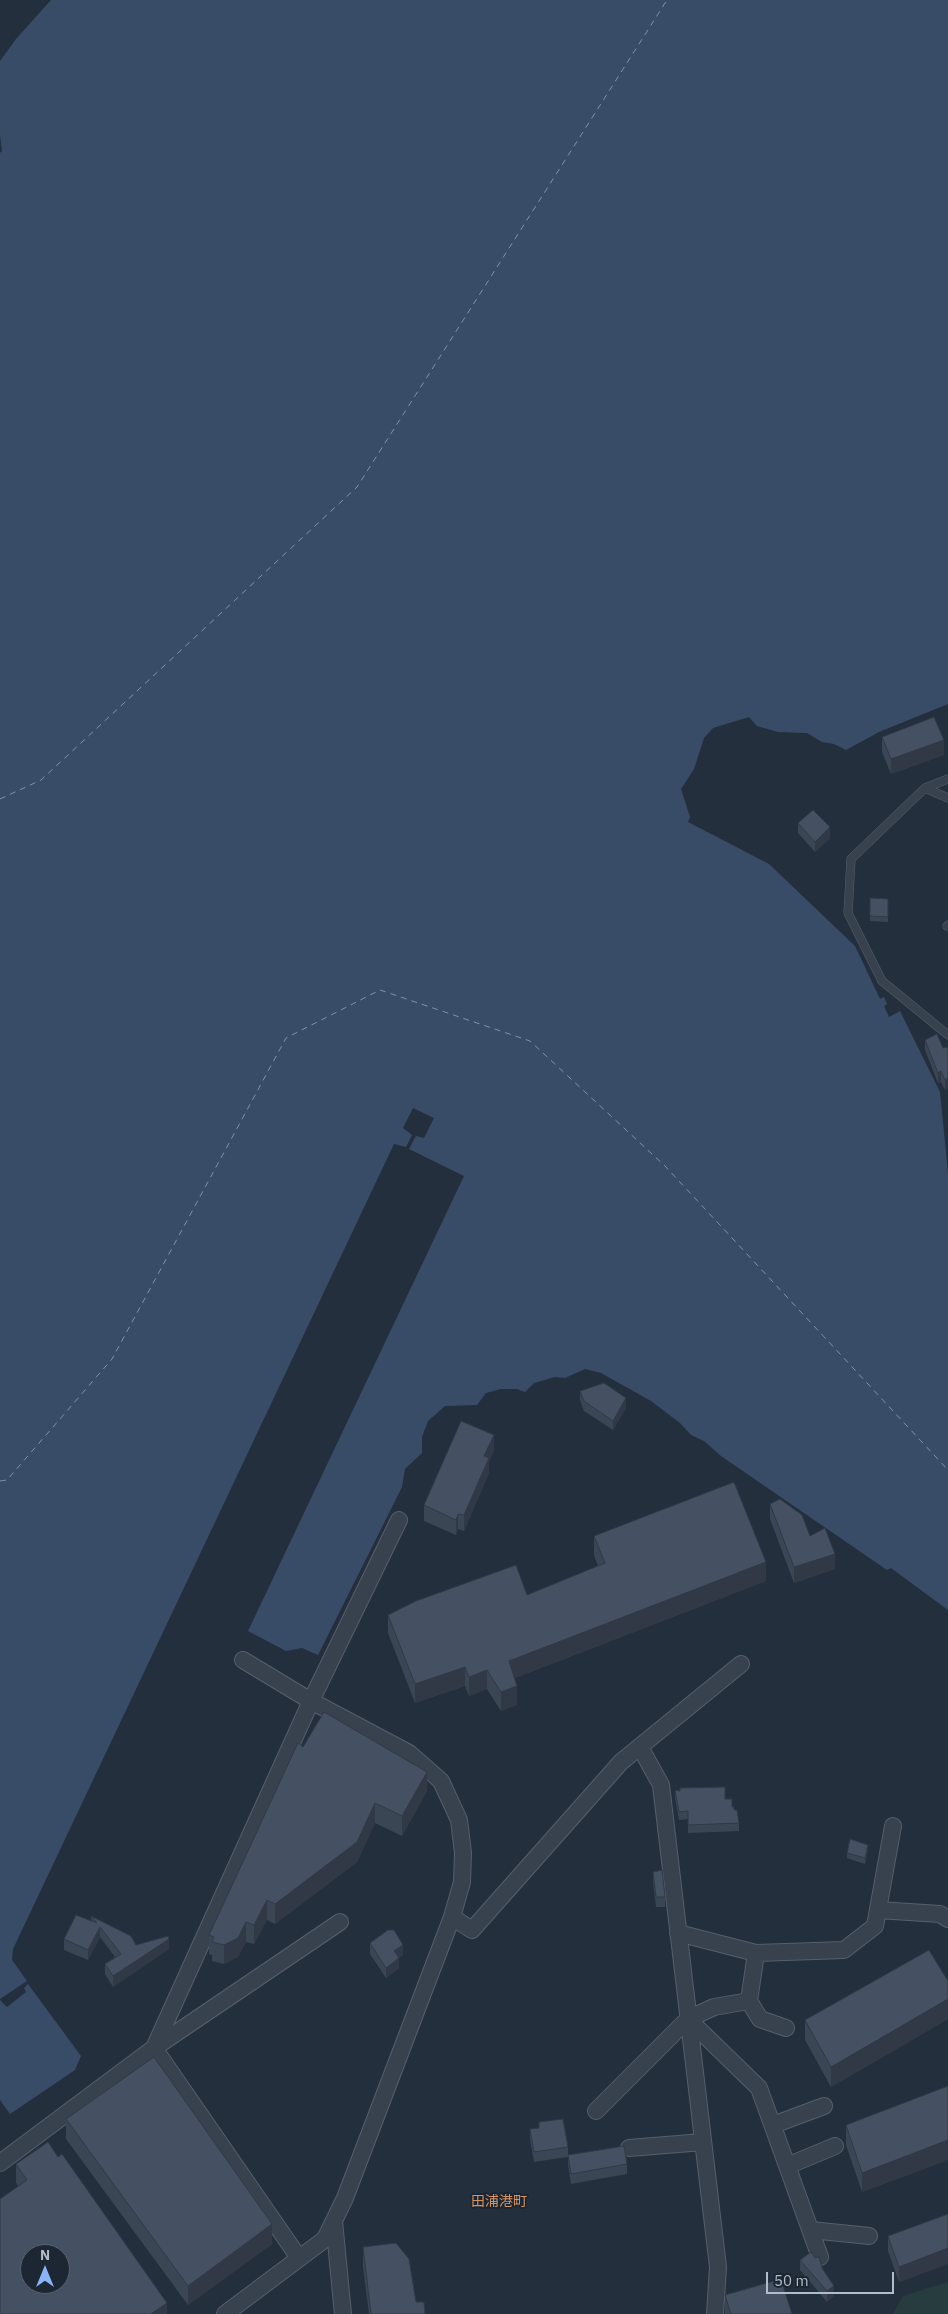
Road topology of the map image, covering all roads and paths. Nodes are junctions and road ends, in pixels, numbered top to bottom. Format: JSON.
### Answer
{"nodes":[{"id":1,"x":948,"y":779,"type":"edge"},
{"id":2,"x":925,"y":788,"type":"junction"},
{"id":3,"x":948,"y":798,"type":"edge"},
{"id":4,"x":948,"y":1034,"type":"edge"},
{"id":5,"x":399,"y":1520,"type":"dead end"},
{"id":6,"x":243,"y":1660,"type":"dead end"},
{"id":7,"x":741,"y":1664,"type":"dead end"},
{"id":8,"x":311,"y":1701,"type":"junction"},
{"id":9,"x":640,"y":1747,"type":"junction"},
{"id":10,"x":893,"y":1826,"type":"dead end"},
{"id":11,"x":878,"y":1910,"type":"junction"},
{"id":12,"x":452,"y":1917,"type":"junction"},
{"id":13,"x":948,"y":1919,"type":"edge"},
{"id":14,"x":340,"y":1922,"type":"dead end"},
{"id":15,"x":678,"y":1933,"type":"junction"},
{"id":16,"x":756,"y":1953,"type":"junction"},
{"id":17,"x":749,"y":2001,"type":"junction"},
{"id":18,"x":688,"y":2020,"type":"junction"},
{"id":19,"x":786,"y":2028,"type":"dead end"},
{"id":20,"x":154,"y":2048,"type":"junction"},
{"id":21,"x":824,"y":2106,"type":"dead end"},
{"id":22,"x":596,"y":2111,"type":"dead end"},
{"id":23,"x":773,"y":2125,"type":"junction"},
{"id":24,"x":703,"y":2142,"type":"junction"},
{"id":25,"x":835,"y":2146,"type":"dead end"},
{"id":26,"x":629,"y":2148,"type":"dead end"},
{"id":27,"x":0,"y":2163,"type":"edge"},
{"id":28,"x":787,"y":2166,"type":"junction"},
{"id":29,"x":334,"y":2221,"type":"junction"},
{"id":30,"x":810,"y":2230,"type":"junction"},
{"id":31,"x":869,"y":2236,"type":"dead end"},
{"id":32,"x":820,"y":2257,"type":"edge"},
{"id":33,"x":300,"y":2258,"type":"junction"},
{"id":34,"x":224,"y":2314,"type":"edge"},
{"id":35,"x":343,"y":2314,"type":"edge"},
{"id":36,"x":715,"y":2314,"type":"edge"}],
"edges":[{"from":1,"to":2,"type":"lane"},
{"from":2,"to":3,"type":"lane"},
{"from":2,"to":4,"type":"lane"},
{"from":5,"to":8,"type":"street"},
{"from":6,"to":8,"type":"street"},
{"from":7,"to":9,"type":"street"},
{"from":8,"to":12,"type":"street"},
{"from":8,"to":20,"type":"street"},
{"from":9,"to":12,"type":"street"},
{"from":9,"to":15,"type":"street"},
{"from":10,"to":11,"type":"street"},
{"from":11,"to":13,"type":"street"},
{"from":11,"to":16,"type":"street"},
{"from":12,"to":29,"type":"street"},
{"from":14,"to":20,"type":"street"},
{"from":15,"to":16,"type":"street"},
{"from":15,"to":18,"type":"street"},
{"from":16,"to":17,"type":"street"},
{"from":17,"to":18,"type":"street"},
{"from":17,"to":19,"type":"street"},
{"from":18,"to":22,"type":"street"},
{"from":18,"to":23,"type":"street"},
{"from":18,"to":24,"type":"street"},
{"from":20,"to":27,"type":"street"},
{"from":20,"to":33,"type":"street"},
{"from":21,"to":23,"type":"street"},
{"from":23,"to":28,"type":"street"},
{"from":24,"to":26,"type":"street"},
{"from":24,"to":36,"type":"street"},
{"from":25,"to":28,"type":"street"},
{"from":28,"to":30,"type":"street"},
{"from":29,"to":33,"type":"street"},
{"from":29,"to":35,"type":"street"},
{"from":30,"to":31,"type":"street"},
{"from":30,"to":32,"type":"street"},
{"from":33,"to":34,"type":"street"}]}
